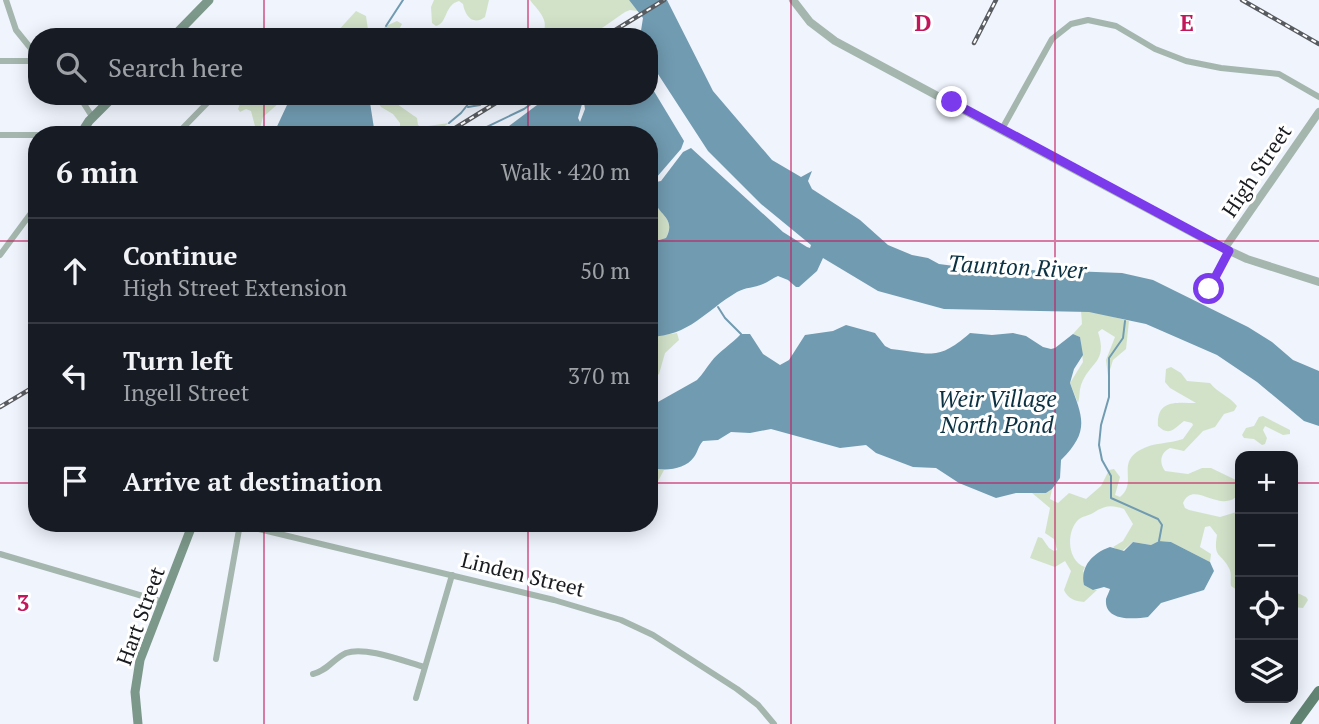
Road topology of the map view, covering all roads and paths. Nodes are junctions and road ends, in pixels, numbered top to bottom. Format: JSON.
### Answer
{"nodes":[{"id":1,"x":6,"y":0,"type":"edge"},
{"id":2,"x":209,"y":0,"type":"edge"},
{"id":3,"x":793,"y":0,"type":"edge"},
{"id":4,"x":182,"y":28,"type":"edge"},
{"id":5,"x":28,"y":47,"type":"edge"},
{"id":6,"x":28,"y":59,"type":"edge"},
{"id":7,"x":0,"y":61,"type":"edge"},
{"id":8,"x":1319,"y":97,"type":"edge"},
{"id":9,"x":85,"y":105,"type":"edge"},
{"id":10,"x":105,"y":105,"type":"edge"},
{"id":11,"x":205,"y":105,"type":"edge"},
{"id":12,"x":1319,"y":112,"type":"edge"},
{"id":13,"x":93,"y":118,"type":"junction"},
{"id":14,"x":1311,"y":123,"type":"junction"},
{"id":15,"x":87,"y":126,"type":"edge"},
{"id":16,"x":185,"y":126,"type":"edge"},
{"id":17,"x":1002,"y":129,"type":"junction"},
{"id":18,"x":1319,"y":130,"type":"edge"},
{"id":19,"x":0,"y":135,"type":"edge"},
{"id":20,"x":28,"y":135,"type":"edge"},
{"id":21,"x":28,"y":217,"type":"edge"},
{"id":22,"x":1227,"y":250,"type":"junction"},
{"id":23,"x":0,"y":255,"type":"edge"},
{"id":24,"x":1319,"y":282,"type":"edge"},
{"id":25,"x":1209,"y":289,"type":"dead end"},
{"id":26,"x":190,"y":532,"type":"edge"},
{"id":27,"x":236,"y":532,"type":"edge"},
{"id":28,"x":271,"y":532,"type":"edge"},
{"id":29,"x":0,"y":554,"type":"edge"},
{"id":30,"x":452,"y":575,"type":"junction"},
{"id":31,"x":163,"y":602,"type":"junction"},
{"id":32,"x":216,"y":659,"type":"dead end"},
{"id":33,"x":424,"y":667,"type":"junction"},
{"id":34,"x":313,"y":674,"type":"dead end"},
{"id":35,"x":1319,"y":691,"type":"edge"},
{"id":36,"x":416,"y":698,"type":"dead end"},
{"id":37,"x":138,"y":724,"type":"edge"},
{"id":38,"x":774,"y":724,"type":"edge"},
{"id":39,"x":1295,"y":724,"type":"edge"}],
"edges":[{"from":1,"to":5,"type":"street"},
{"from":2,"to":4,"type":"main road"},
{"from":3,"to":17,"type":"street"},
{"from":6,"to":7,"type":"street"},
{"from":8,"to":17,"type":"street"},
{"from":9,"to":13,"type":"street"},
{"from":10,"to":13,"type":"main road"},
{"from":11,"to":16,"type":"street"},
{"from":12,"to":14,"type":"street","name":"High Street"},
{"from":13,"to":15,"type":"main road"},
{"from":14,"to":18,"type":"street"},
{"from":14,"to":22,"type":"street","name":"High Street"},
{"from":17,"to":22,"type":"street"},
{"from":19,"to":20,"type":"street"},
{"from":21,"to":23,"type":"street"},
{"from":22,"to":24,"type":"street"},
{"from":22,"to":25,"type":"street"},
{"from":26,"to":31,"type":"main road","name":"Hart Street"},
{"from":27,"to":32,"type":"street"},
{"from":28,"to":30,"type":"street","name":"Linden Street"},
{"from":29,"to":31,"type":"street"},
{"from":30,"to":33,"type":"street"},
{"from":30,"to":38,"type":"street","name":"Linden Street"},
{"from":31,"to":37,"type":"main road","name":"Hart Street"},
{"from":33,"to":34,"type":"street"},
{"from":33,"to":36,"type":"street"},
{"from":35,"to":39,"type":"main road"}]}
